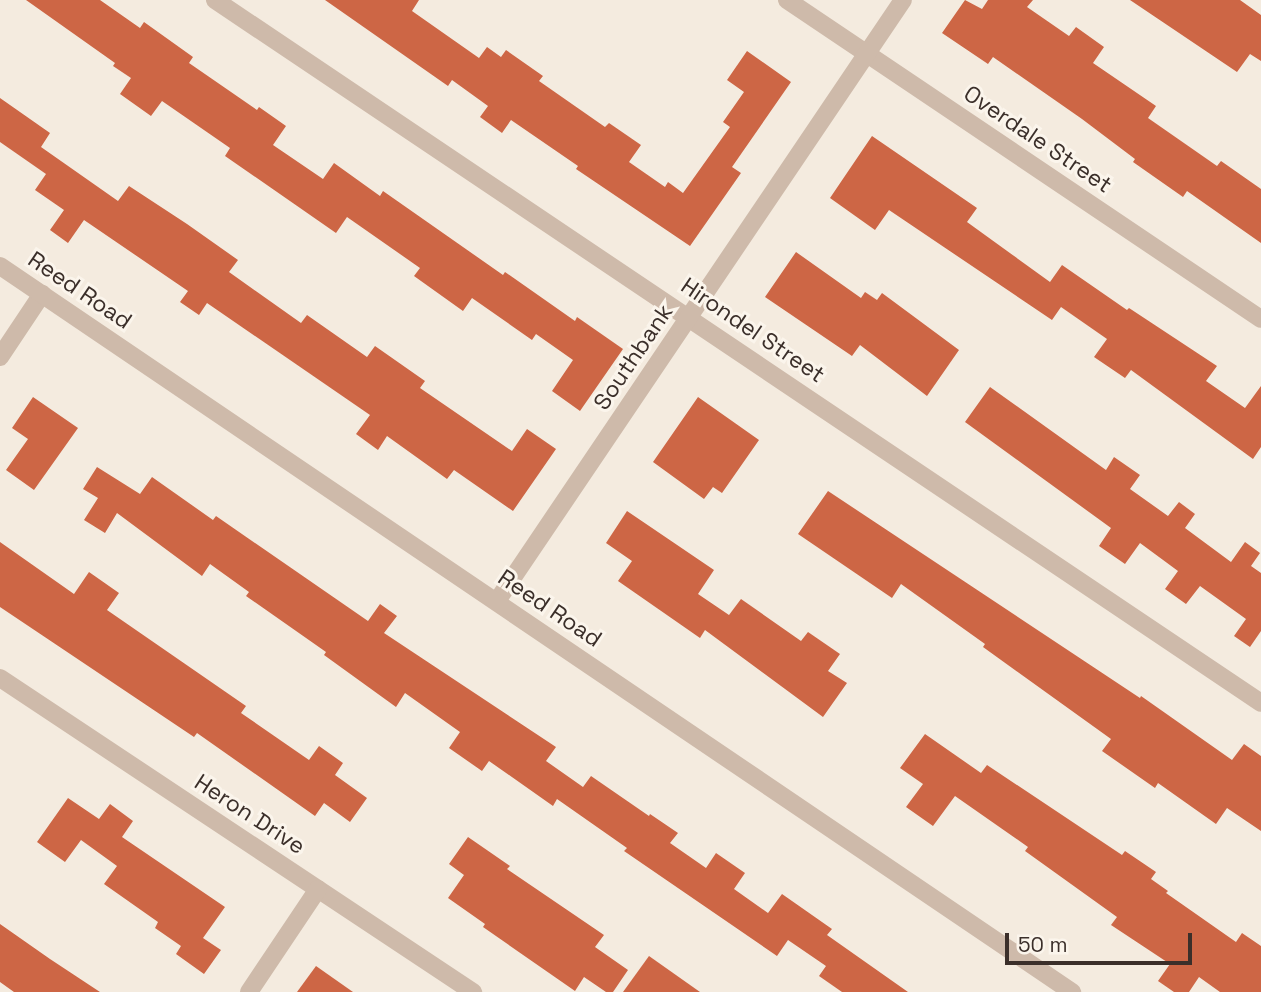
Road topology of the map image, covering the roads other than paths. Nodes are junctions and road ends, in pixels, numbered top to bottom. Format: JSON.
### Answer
{"nodes":[{"id":1,"x":215,"y":0,"type":"edge"},
{"id":2,"x":787,"y":0,"type":"edge"},
{"id":3,"x":903,"y":0,"type":"edge"},
{"id":4,"x":867,"y":53,"type":"junction"},
{"id":5,"x":0,"y":266,"type":"edge"},
{"id":6,"x":42,"y":294,"type":"junction"},
{"id":7,"x":689,"y":317,"type":"junction"},
{"id":8,"x":1261,"y":319,"type":"edge"},
{"id":9,"x":0,"y":357,"type":"edge"},
{"id":10,"x":497,"y":601,"type":"junction"},
{"id":11,"x":0,"y":678,"type":"edge"},
{"id":12,"x":1261,"y":703,"type":"edge"},
{"id":13,"x":318,"y":889,"type":"junction"},
{"id":14,"x":249,"y":992,"type":"edge"},
{"id":15,"x":473,"y":992,"type":"edge"},
{"id":16,"x":1072,"y":992,"type":"edge"}],
"edges":[{"from":1,"to":7,"type":"street","name":"Hirondel Street"},
{"from":2,"to":4,"type":"street","name":"Overdale Street"},
{"from":3,"to":4,"type":"street","name":"Southbank"},
{"from":4,"to":7,"type":"street","name":"Southbank"},
{"from":4,"to":8,"type":"street","name":"Overdale Street"},
{"from":5,"to":6,"type":"street","name":"Reed Road"},
{"from":6,"to":9,"type":"street"},
{"from":6,"to":10,"type":"street","name":"Reed Road"},
{"from":7,"to":10,"type":"street","name":"Southbank"},
{"from":7,"to":12,"type":"street","name":"Hirondel Street"},
{"from":10,"to":16,"type":"street","name":"Reed Road"},
{"from":11,"to":13,"type":"street","name":"Heron Drive"},
{"from":13,"to":14,"type":"street"},
{"from":13,"to":15,"type":"street","name":"Heron Drive"}]}
